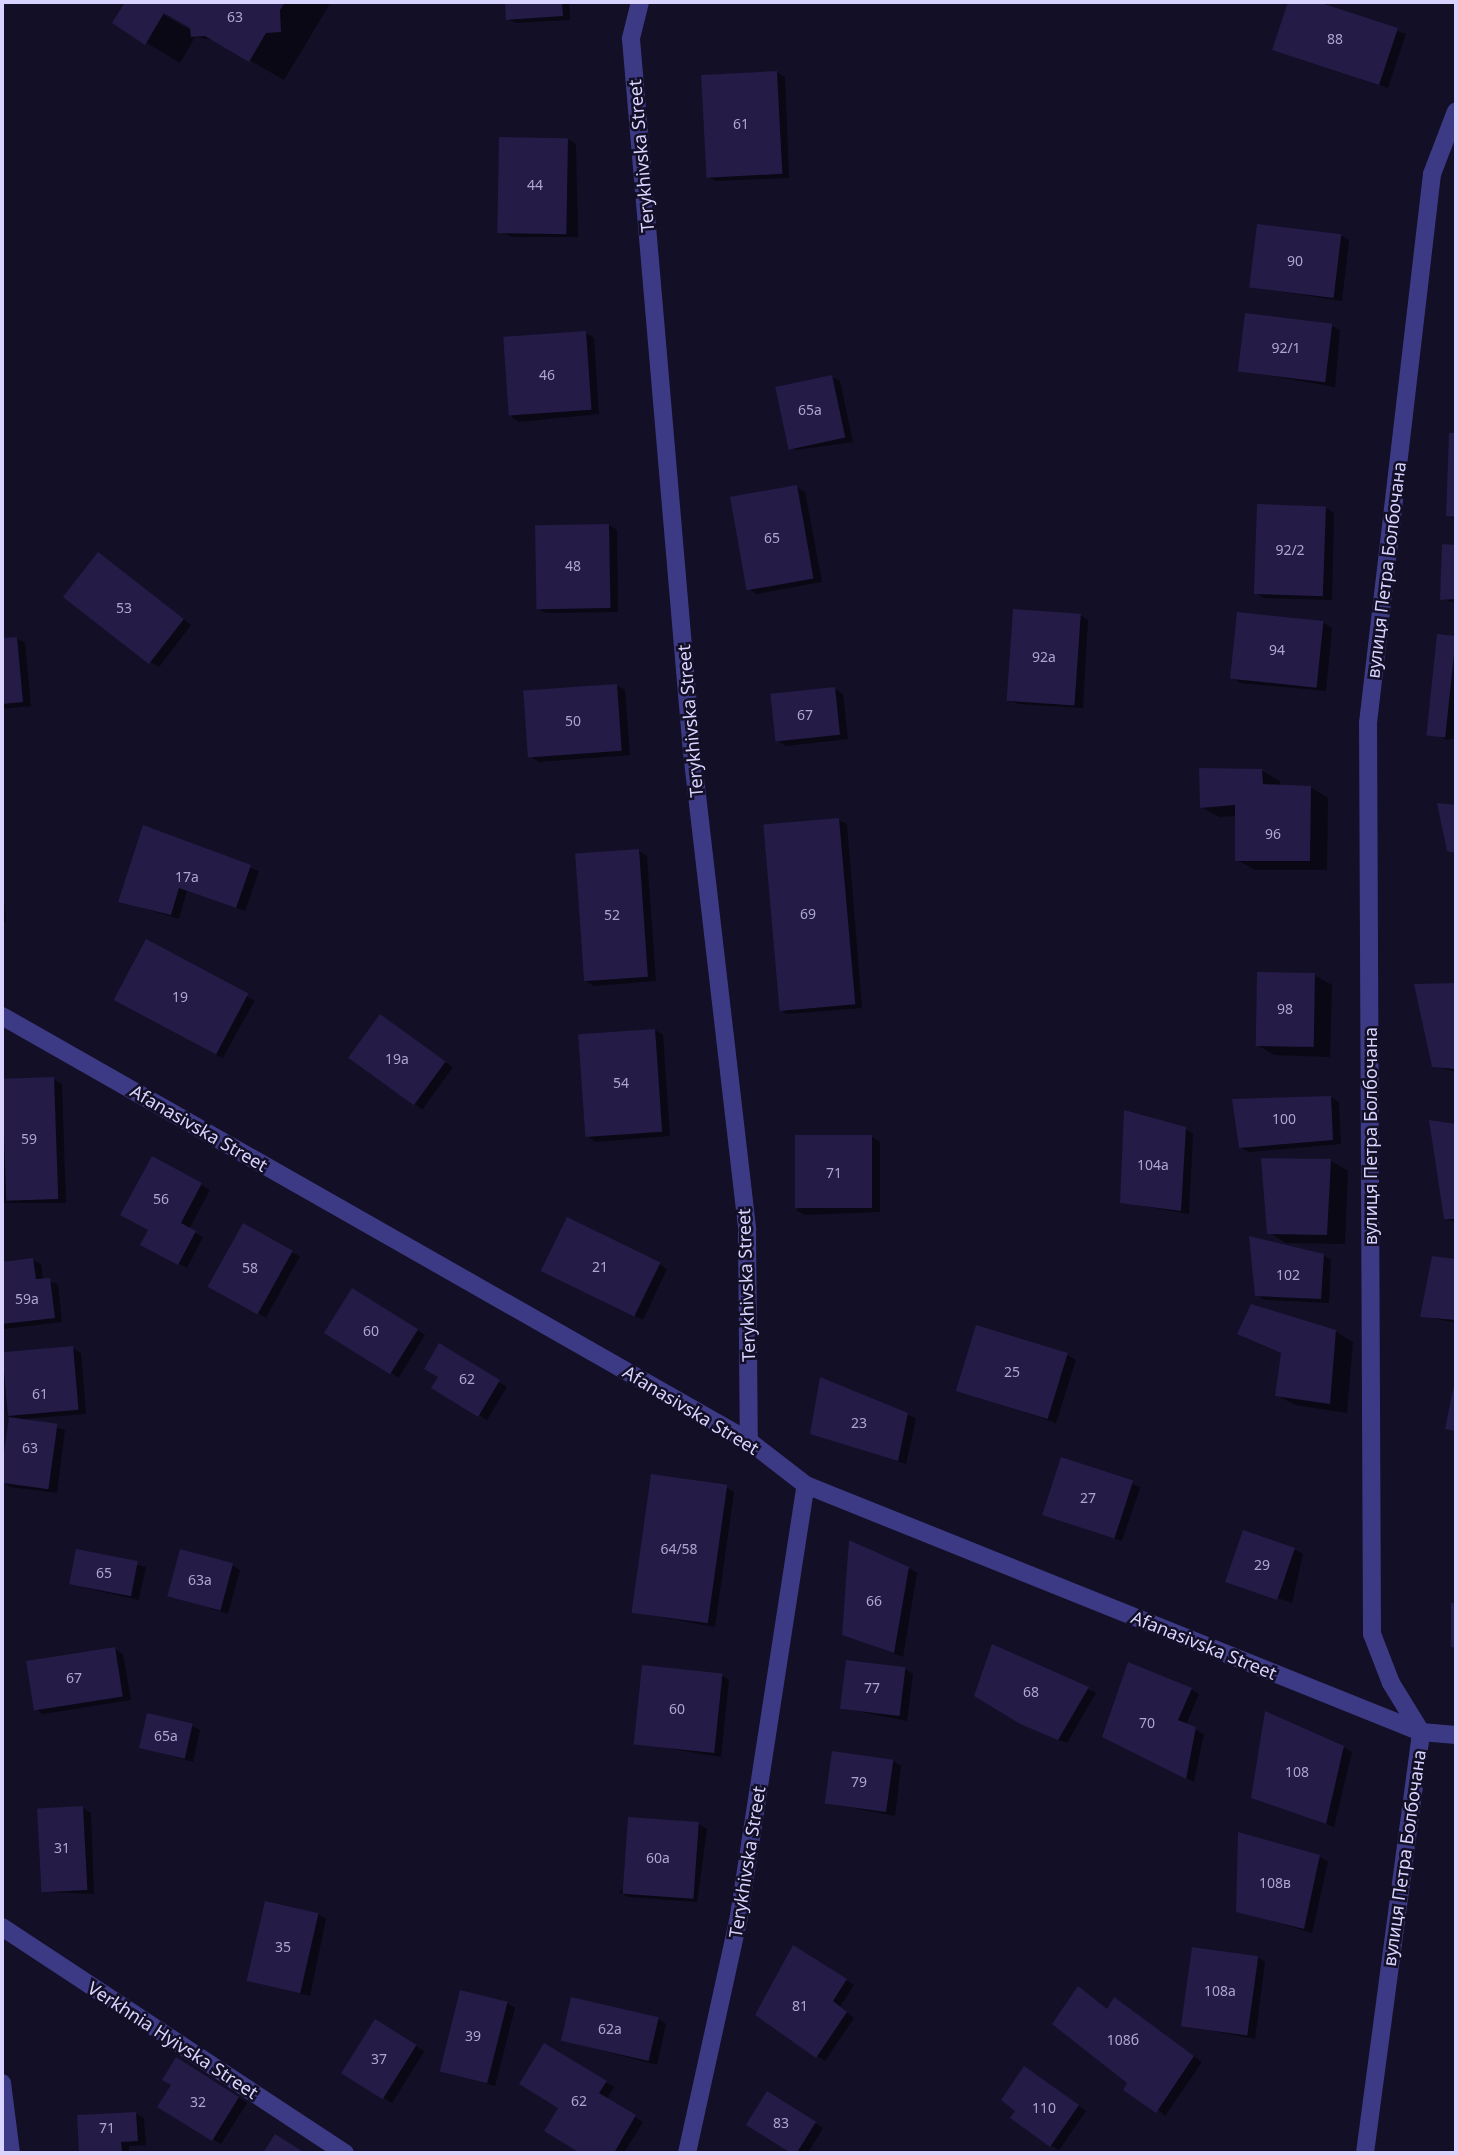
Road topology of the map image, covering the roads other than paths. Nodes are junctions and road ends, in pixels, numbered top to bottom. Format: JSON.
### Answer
{"nodes":[{"id":1,"x":640,"y":2,"type":"edge"},
{"id":2,"x":1456,"y":111,"type":"edge"},
{"id":3,"x":2,"y":1016,"type":"edge"},
{"id":4,"x":749,"y":1441,"type":"junction"},
{"id":5,"x":806,"y":1485,"type":"junction"},
{"id":6,"x":1420,"y":1732,"type":"junction"},
{"id":7,"x":1456,"y":1735,"type":"edge"},
{"id":8,"x":2,"y":1927,"type":"edge"},
{"id":9,"x":2,"y":2083,"type":"edge"},
{"id":10,"x":11,"y":2153,"type":"edge"},
{"id":11,"x":345,"y":2153,"type":"edge"},
{"id":12,"x":687,"y":2153,"type":"edge"},
{"id":13,"x":1365,"y":2153,"type":"edge"}],
"edges":[{"from":1,"to":4,"type":"street","name":"Terykhivska Street"},
{"from":2,"to":6,"type":"street","name":"вулиця Петра Болбочана"},
{"from":3,"to":4,"type":"street","name":"Afanasivska Street"},
{"from":4,"to":5,"type":"street","name":"Afanasivska Street"},
{"from":5,"to":6,"type":"street","name":"Afanasivska Street"},
{"from":5,"to":12,"type":"street","name":"Terykhivska Street"},
{"from":6,"to":7,"type":"street","name":"Afanasivska Street"},
{"from":6,"to":13,"type":"street","name":"вулиця Петра Болбочана"},
{"from":8,"to":11,"type":"street","name":"Verkhnia Hyivska Street"},
{"from":9,"to":10,"type":"street"}]}
